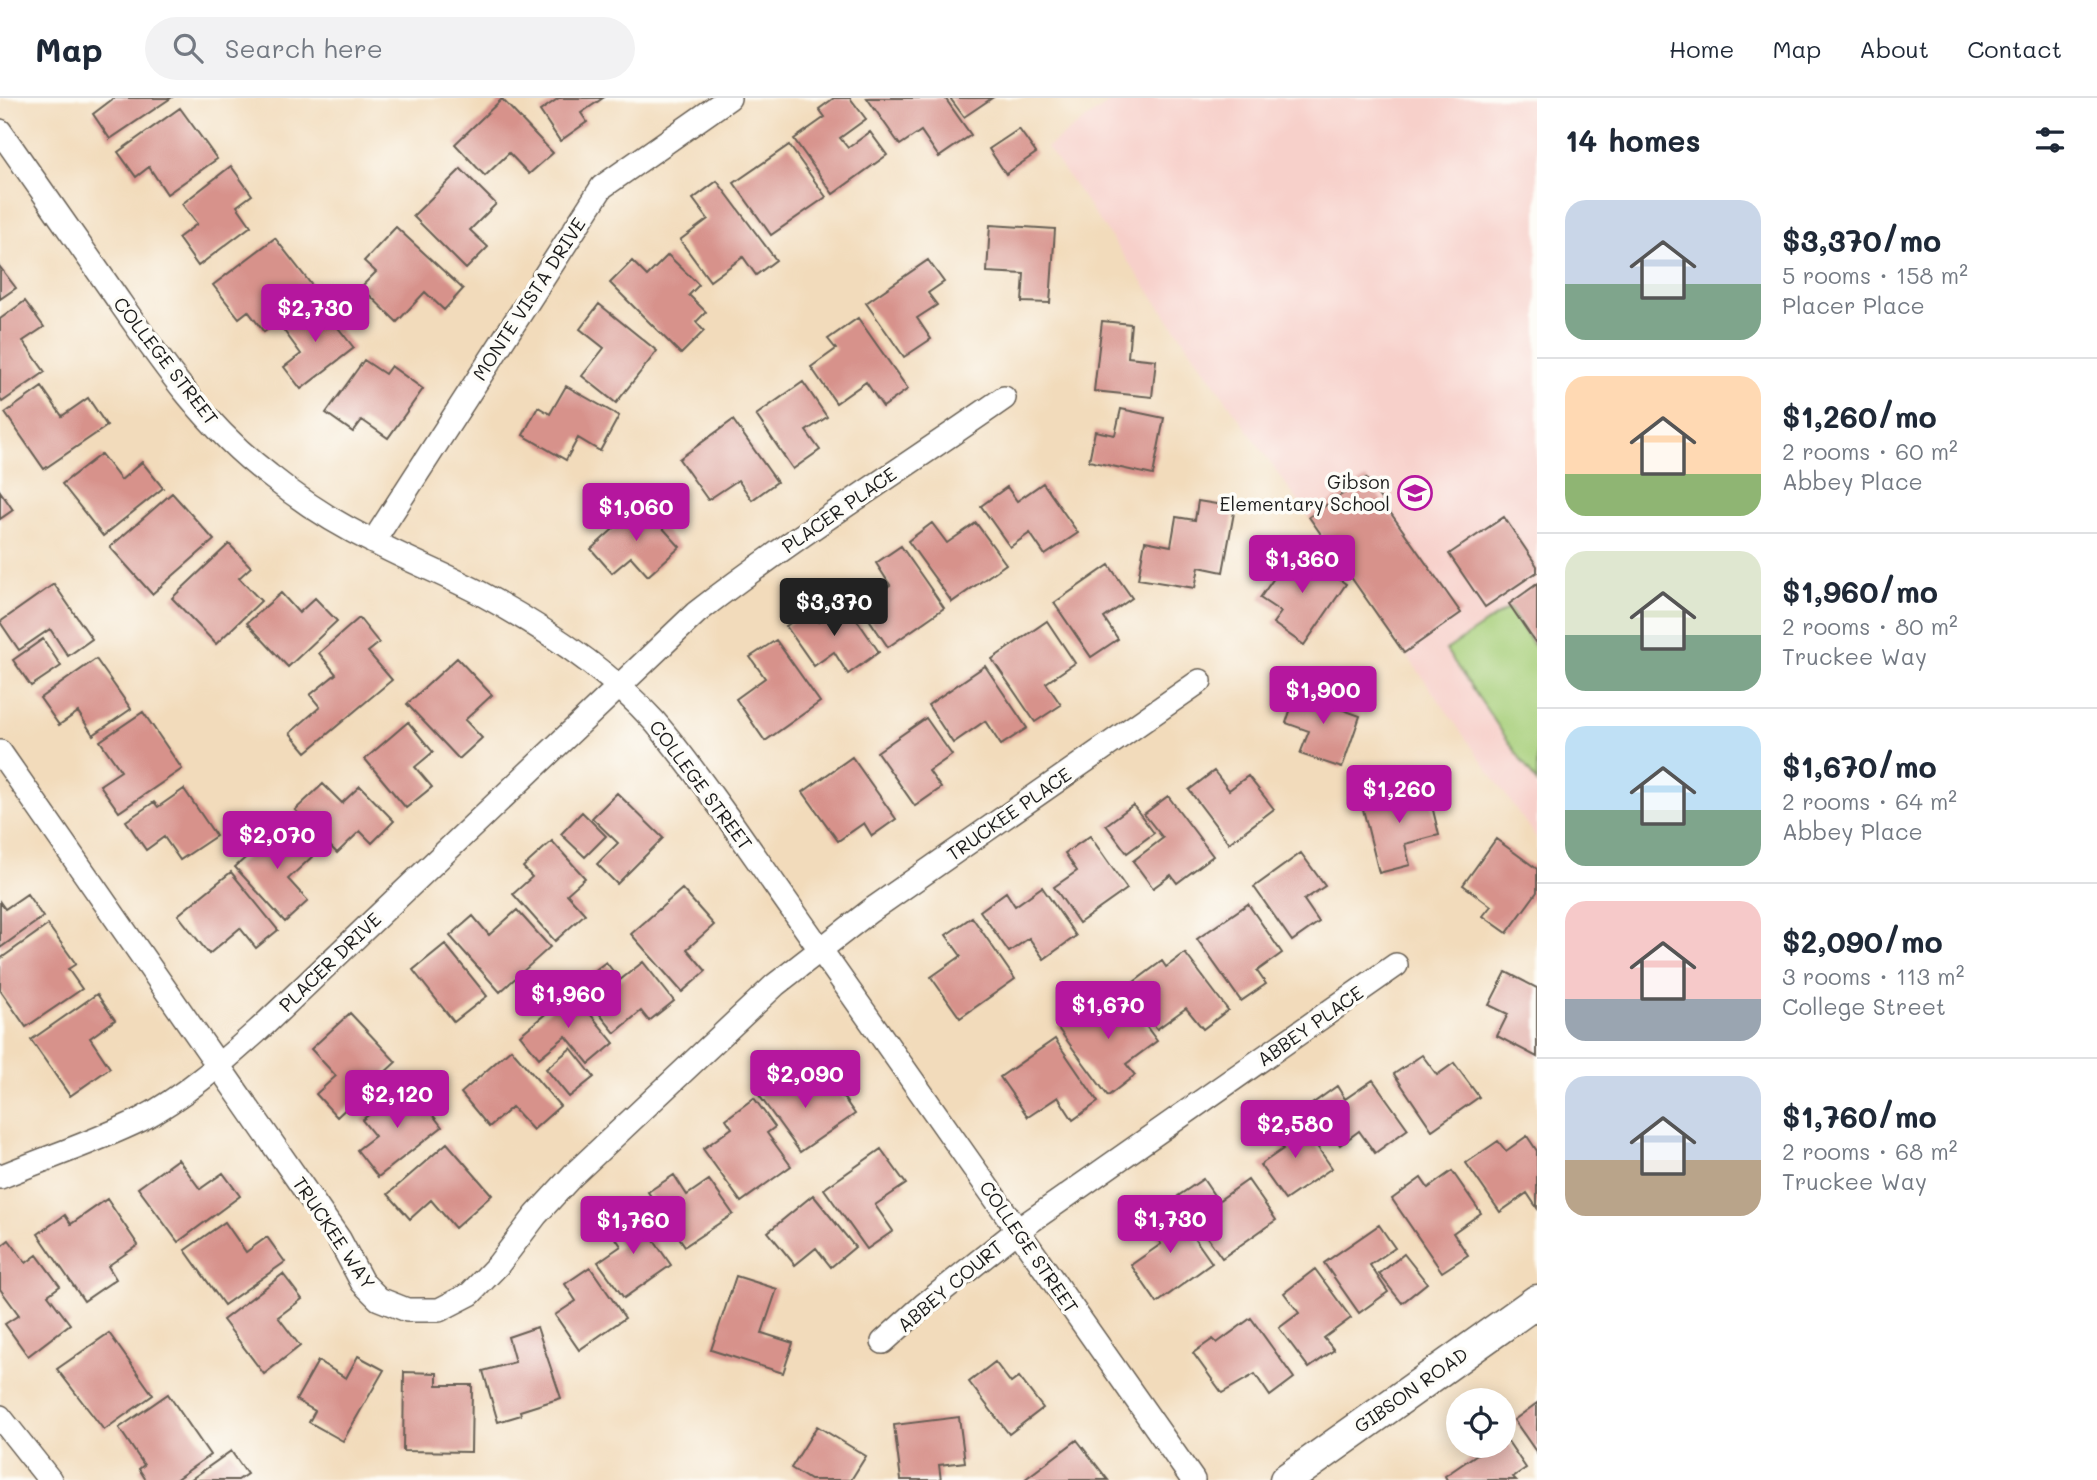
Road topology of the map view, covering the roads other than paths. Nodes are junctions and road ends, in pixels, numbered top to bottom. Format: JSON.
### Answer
{"nodes":[{"id":1,"x":729,"y":98,"type":"edge"},
{"id":2,"x":0,"y":131,"type":"edge"},
{"id":3,"x":1004,"y":398,"type":"dead end"},
{"id":4,"x":373,"y":542,"type":"junction"},
{"id":5,"x":1200,"y":681,"type":"dead end"},
{"id":6,"x":619,"y":688,"type":"junction"},
{"id":7,"x":0,"y":752,"type":"edge"},
{"id":8,"x":820,"y":949,"type":"junction"},
{"id":9,"x":1396,"y":965,"type":"dead end"},
{"id":10,"x":218,"y":1065,"type":"junction"},
{"id":11,"x":0,"y":1177,"type":"edge"},
{"id":12,"x":1018,"y":1230,"type":"junction"},
{"id":13,"x":1537,"y":1301,"type":"edge"},
{"id":14,"x":883,"y":1342,"type":"dead end"},
{"id":15,"x":0,"y":1417,"type":"edge"},
{"id":16,"x":50,"y":1480,"type":"edge"},
{"id":17,"x":1193,"y":1480,"type":"edge"},
{"id":18,"x":1286,"y":1480,"type":"edge"}],
"edges":[{"from":1,"to":4,"type":"street","name":"MONTE VISTA DRIVE"},
{"from":2,"to":4,"type":"street","name":"COLLEGE STREET"},
{"from":3,"to":6,"type":"street","name":"PLACER PLACE"},
{"from":4,"to":6,"type":"street","name":"COLLEGE STREET"},
{"from":5,"to":8,"type":"street","name":"TRUCKEE PLACE"},
{"from":6,"to":8,"type":"street","name":"COLLEGE STREET"},
{"from":6,"to":10,"type":"street","name":"PLACER DRIVE"},
{"from":7,"to":10,"type":"street","name":"TRUCKEE WAY"},
{"from":8,"to":10,"type":"street","name":"TRUCKEE WAY"},
{"from":8,"to":12,"type":"street","name":"COLLEGE STREET"},
{"from":9,"to":12,"type":"street","name":"ABBEY PLACE"},
{"from":10,"to":11,"type":"street","name":"PLACER DRIVE"},
{"from":12,"to":14,"type":"street","name":"ABBEY COURT"},
{"from":12,"to":17,"type":"street","name":"COLLEGE STREET"},
{"from":13,"to":18,"type":"main road","name":"GIBSON ROAD"},
{"from":15,"to":16,"type":"street"}]}
